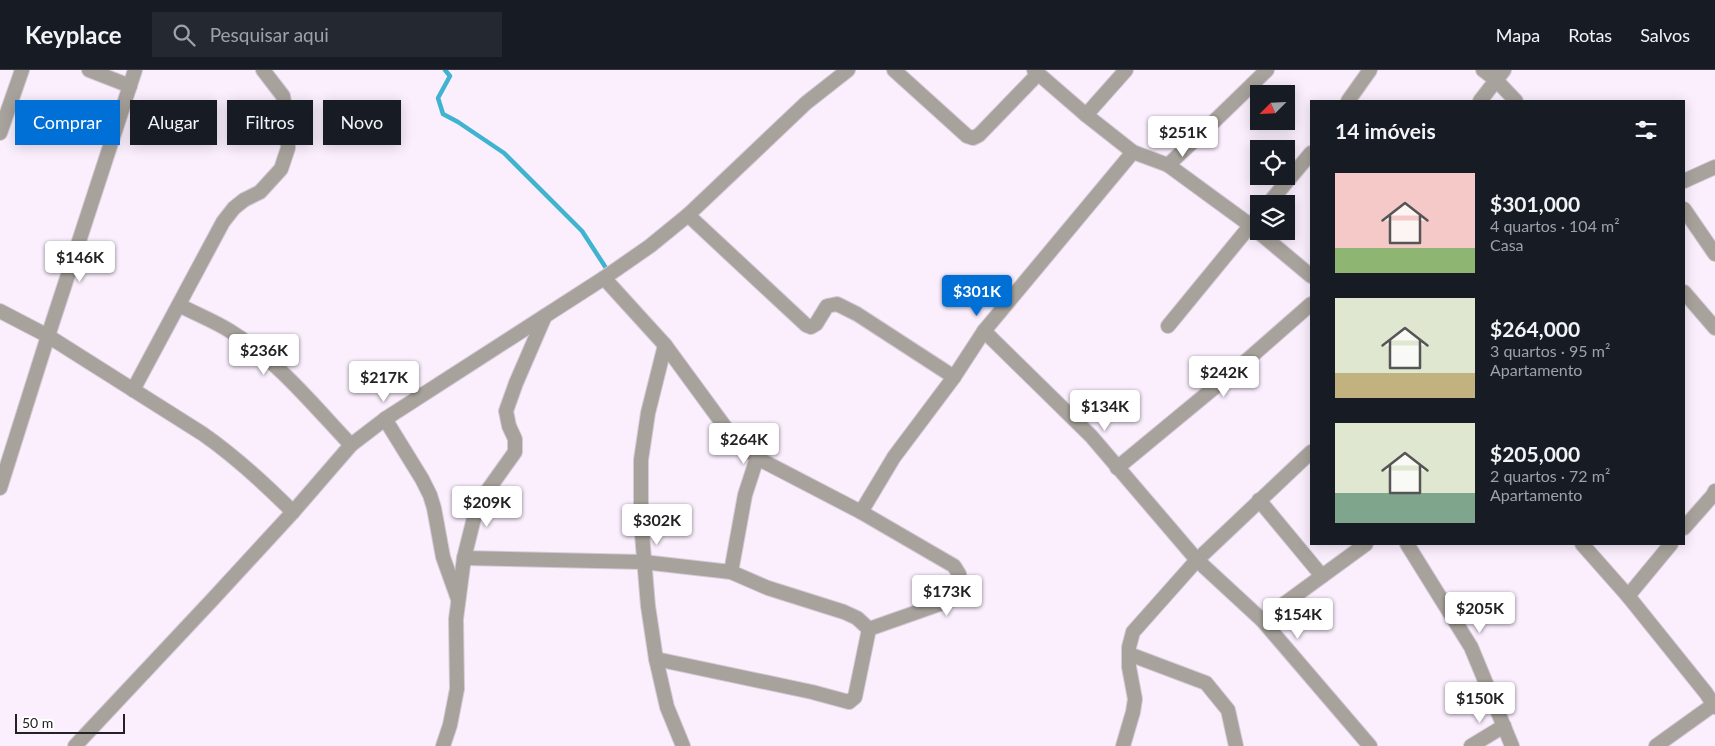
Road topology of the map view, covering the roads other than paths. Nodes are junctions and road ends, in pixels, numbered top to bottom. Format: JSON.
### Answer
{"nodes":[{"id":1,"x":22,"y":70,"type":"edge"},
{"id":2,"x":89,"y":70,"type":"edge"},
{"id":3,"x":135,"y":70,"type":"edge"},
{"id":4,"x":263,"y":70,"type":"edge"},
{"id":5,"x":848,"y":70,"type":"edge"},
{"id":6,"x":894,"y":70,"type":"edge"},
{"id":7,"x":1126,"y":70,"type":"edge"},
{"id":8,"x":1266,"y":70,"type":"edge"},
{"id":9,"x":1370,"y":70,"type":"edge"},
{"id":10,"x":1483,"y":70,"type":"edge"},
{"id":11,"x":1036,"y":72,"type":"edge"},
{"id":12,"x":1500,"y":75,"type":"edge"},
{"id":13,"x":130,"y":86,"type":"junction"},
{"id":14,"x":1349,"y":100,"type":"edge"},
{"id":15,"x":1481,"y":100,"type":"edge"},
{"id":16,"x":1515,"y":100,"type":"edge"},
{"id":17,"x":1086,"y":115,"type":"junction"},
{"id":18,"x":0,"y":133,"type":"edge"},
{"id":19,"x":1133,"y":152,"type":"junction"},
{"id":20,"x":1310,"y":154,"type":"edge"},
{"id":21,"x":1168,"y":164,"type":"junction"},
{"id":22,"x":1715,"y":167,"type":"edge"},
{"id":23,"x":1685,"y":181,"type":"edge"},
{"id":24,"x":1276,"y":195,"type":"edge"},
{"id":25,"x":1685,"y":210,"type":"edge"},
{"id":26,"x":688,"y":215,"type":"junction"},
{"id":27,"x":1250,"y":217,"type":"edge"},
{"id":28,"x":1250,"y":225,"type":"edge"},
{"id":29,"x":1274,"y":240,"type":"edge"},
{"id":30,"x":1715,"y":254,"type":"edge"},
{"id":31,"x":1310,"y":275,"type":"edge"},
{"id":32,"x":604,"y":278,"type":"junction"},
{"id":33,"x":1686,"y":300,"type":"edge"},
{"id":34,"x":179,"y":305,"type":"junction"},
{"id":35,"x":1310,"y":305,"type":"edge"},
{"id":36,"x":0,"y":311,"type":"edge"},
{"id":37,"x":545,"y":316,"type":"junction"},
{"id":38,"x":1168,"y":326,"type":"dead end"},
{"id":39,"x":1715,"y":328,"type":"edge"},
{"id":40,"x":984,"y":331,"type":"junction"},
{"id":41,"x":48,"y":336,"type":"junction"},
{"id":42,"x":665,"y":345,"type":"junction"},
{"id":43,"x":954,"y":377,"type":"junction"},
{"id":44,"x":133,"y":390,"type":"junction"},
{"id":45,"x":385,"y":419,"type":"junction"},
{"id":46,"x":350,"y":445,"type":"junction"},
{"id":47,"x":1310,"y":453,"type":"edge"},
{"id":48,"x":757,"y":458,"type":"junction"},
{"id":49,"x":4,"y":460,"type":"edge"},
{"id":50,"x":1116,"y":468,"type":"junction"},
{"id":51,"x":0,"y":488,"type":"edge"},
{"id":52,"x":1714,"y":495,"type":"edge"},
{"id":53,"x":1259,"y":500,"type":"junction"},
{"id":54,"x":294,"y":512,"type":"junction"},
{"id":55,"x":861,"y":512,"type":"junction"},
{"id":56,"x":1685,"y":527,"type":"edge"},
{"id":57,"x":1365,"y":545,"type":"edge"},
{"id":58,"x":1408,"y":545,"type":"edge"},
{"id":59,"x":1583,"y":545,"type":"edge"},
{"id":60,"x":1670,"y":545,"type":"edge"},
{"id":61,"x":464,"y":558,"type":"junction"},
{"id":62,"x":1198,"y":560,"type":"junction"},
{"id":63,"x":643,"y":562,"type":"junction"},
{"id":64,"x":731,"y":572,"type":"junction"},
{"id":65,"x":1322,"y":576,"type":"junction"},
{"id":66,"x":1628,"y":596,"type":"junction"},
{"id":67,"x":458,"y":599,"type":"junction"},
{"id":68,"x":1262,"y":620,"type":"junction"},
{"id":69,"x":869,"y":629,"type":"junction"},
{"id":70,"x":1130,"y":654,"type":"junction"},
{"id":71,"x":656,"y":659,"type":"junction"},
{"id":72,"x":1714,"y":706,"type":"edge"},
{"id":73,"x":1504,"y":726,"type":"junction"},
{"id":74,"x":75,"y":746,"type":"edge"},
{"id":75,"x":444,"y":746,"type":"edge"},
{"id":76,"x":683,"y":746,"type":"edge"},
{"id":77,"x":1123,"y":746,"type":"edge"},
{"id":78,"x":1236,"y":746,"type":"edge"},
{"id":79,"x":1370,"y":746,"type":"edge"},
{"id":80,"x":1471,"y":746,"type":"edge"},
{"id":81,"x":1512,"y":746,"type":"edge"},
{"id":82,"x":1656,"y":746,"type":"edge"}],
"edges":[{"from":1,"to":18,"type":"street"},
{"from":2,"to":13,"type":"street"},
{"from":3,"to":13,"type":"street"},
{"from":4,"to":34,"type":"street"},
{"from":5,"to":26,"type":"street"},
{"from":6,"to":11,"type":"street"},
{"from":7,"to":17,"type":"street"},
{"from":8,"to":21,"type":"street"},
{"from":9,"to":14,"type":"street"},
{"from":10,"to":12,"type":"street"},
{"from":11,"to":17,"type":"street"},
{"from":12,"to":15,"type":"street"},
{"from":12,"to":16,"type":"street"},
{"from":13,"to":41,"type":"street"},
{"from":17,"to":19,"type":"street"},
{"from":19,"to":21,"type":"street"},
{"from":19,"to":40,"type":"street"},
{"from":20,"to":24,"type":"street"},
{"from":21,"to":27,"type":"street"},
{"from":22,"to":23,"type":"street"},
{"from":25,"to":30,"type":"street"},
{"from":26,"to":32,"type":"street"},
{"from":26,"to":43,"type":"street"},
{"from":28,"to":38,"type":"street"},
{"from":29,"to":31,"type":"street"},
{"from":32,"to":37,"type":"street"},
{"from":32,"to":42,"type":"street"},
{"from":33,"to":39,"type":"street"},
{"from":34,"to":44,"type":"street"},
{"from":34,"to":46,"type":"street"},
{"from":35,"to":50,"type":"street"},
{"from":36,"to":41,"type":"street"},
{"from":37,"to":45,"type":"street"},
{"from":37,"to":61,"type":"street"},
{"from":40,"to":43,"type":"street"},
{"from":40,"to":50,"type":"street"},
{"from":41,"to":44,"type":"street"},
{"from":41,"to":49,"type":"street"},
{"from":42,"to":48,"type":"street"},
{"from":42,"to":63,"type":"street"},
{"from":43,"to":55,"type":"street"},
{"from":44,"to":54,"type":"street"},
{"from":45,"to":46,"type":"street"},
{"from":45,"to":67,"type":"street"},
{"from":46,"to":54,"type":"street"},
{"from":47,"to":53,"type":"street"},
{"from":48,"to":55,"type":"street"},
{"from":48,"to":64,"type":"street"},
{"from":49,"to":51,"type":"street"},
{"from":50,"to":62,"type":"street"},
{"from":52,"to":56,"type":"street"},
{"from":53,"to":62,"type":"street"},
{"from":53,"to":65,"type":"street"},
{"from":54,"to":74,"type":"street"},
{"from":55,"to":69,"type":"street"},
{"from":57,"to":65,"type":"street"},
{"from":58,"to":73,"type":"street"},
{"from":59,"to":66,"type":"street"},
{"from":60,"to":66,"type":"street"},
{"from":61,"to":63,"type":"street"},
{"from":61,"to":67,"type":"street"},
{"from":62,"to":68,"type":"street"},
{"from":62,"to":70,"type":"street"},
{"from":63,"to":64,"type":"street"},
{"from":63,"to":71,"type":"street"},
{"from":64,"to":69,"type":"street"},
{"from":65,"to":68,"type":"street"},
{"from":66,"to":72,"type":"street"},
{"from":67,"to":75,"type":"street"},
{"from":68,"to":79,"type":"street"},
{"from":69,"to":71,"type":"street"},
{"from":70,"to":77,"type":"street"},
{"from":70,"to":78,"type":"street"},
{"from":71,"to":76,"type":"street"},
{"from":72,"to":82,"type":"street"},
{"from":73,"to":80,"type":"street"},
{"from":73,"to":81,"type":"street"}]}
